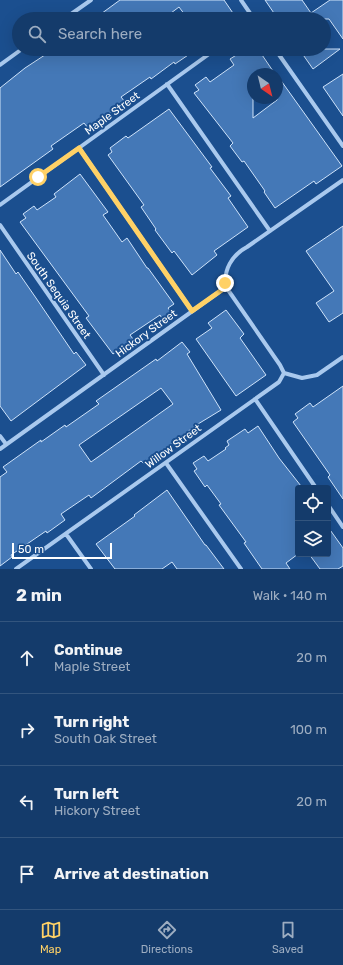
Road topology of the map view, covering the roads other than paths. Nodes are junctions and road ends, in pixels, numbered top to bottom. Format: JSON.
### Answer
{"nodes":[{"id":1,"x":91,"y":0,"type":"edge"},
{"id":2,"x":241,"y":0,"type":"edge"},
{"id":3,"x":74,"y":12,"type":"edge"},
{"id":4,"x":249,"y":12,"type":"edge"},
{"id":5,"x":12,"y":56,"type":"edge"},
{"id":6,"x":206,"y":56,"type":"edge"},
{"id":7,"x":280,"y":56,"type":"edge"},
{"id":8,"x":0,"y":65,"type":"edge"},
{"id":9,"x":167,"y":84,"type":"junction"},
{"id":10,"x":343,"y":146,"type":"edge"},
{"id":11,"x":79,"y":148,"type":"junction"},
{"id":12,"x":343,"y":180,"type":"edge"},
{"id":13,"x":0,"y":205,"type":"edge"},
{"id":14,"x":0,"y":225,"type":"edge"},
{"id":15,"x":270,"y":232,"type":"junction"},
{"id":16,"x":226,"y":287,"type":"junction"},
{"id":17,"x":192,"y":311,"type":"junction"},
{"id":18,"x":343,"y":357,"type":"edge"},
{"id":19,"x":284,"y":373,"type":"junction"},
{"id":20,"x":104,"y":375,"type":"junction"},
{"id":21,"x":254,"y":399,"type":"junction"},
{"id":22,"x":0,"y":436,"type":"edge"},
{"id":23,"x":6,"y":444,"type":"junction"},
{"id":24,"x":0,"y":449,"type":"edge"},
{"id":25,"x":166,"y":463,"type":"junction"},
{"id":26,"x":314,"y":485,"type":"edge"},
{"id":27,"x":331,"y":509,"type":"edge"},
{"id":28,"x":343,"y":526,"type":"edge"},
{"id":29,"x":66,"y":534,"type":"junction"},
{"id":30,"x":16,"y":569,"type":"edge"},
{"id":31,"x":91,"y":569,"type":"edge"},
{"id":32,"x":241,"y":569,"type":"edge"}],
"edges":[{"from":1,"to":3,"type":"street"},
{"from":2,"to":4,"type":"street"},
{"from":5,"to":8,"type":"street"},
{"from":6,"to":9,"type":"street","name":"Maple Street"},
{"from":7,"to":10,"type":"street"},
{"from":9,"to":11,"type":"street","name":"Maple Street"},
{"from":9,"to":15,"type":"street"},
{"from":11,"to":13,"type":"street","name":"Maple Street"},
{"from":11,"to":17,"type":"street"},
{"from":12,"to":15,"type":"street"},
{"from":14,"to":20,"type":"street","name":"South Sequia Street"},
{"from":15,"to":16,"type":"street"},
{"from":16,"to":17,"type":"street","name":"Hickory Street"},
{"from":16,"to":19,"type":"street"},
{"from":17,"to":20,"type":"street","name":"Hickory Street"},
{"from":18,"to":19,"type":"street"},
{"from":19,"to":21,"type":"street","name":"Willow Street"},
{"from":20,"to":23,"type":"street","name":"Hickory Street"},
{"from":21,"to":25,"type":"street","name":"Willow Street"},
{"from":21,"to":26,"type":"street"},
{"from":22,"to":23,"type":"street"},
{"from":23,"to":24,"type":"street","name":"Hickory Street"},
{"from":25,"to":29,"type":"street","name":"Willow Street"},
{"from":25,"to":32,"type":"street"},
{"from":27,"to":28,"type":"street"},
{"from":29,"to":30,"type":"street","name":"Willow Street"},
{"from":29,"to":31,"type":"street"}]}
